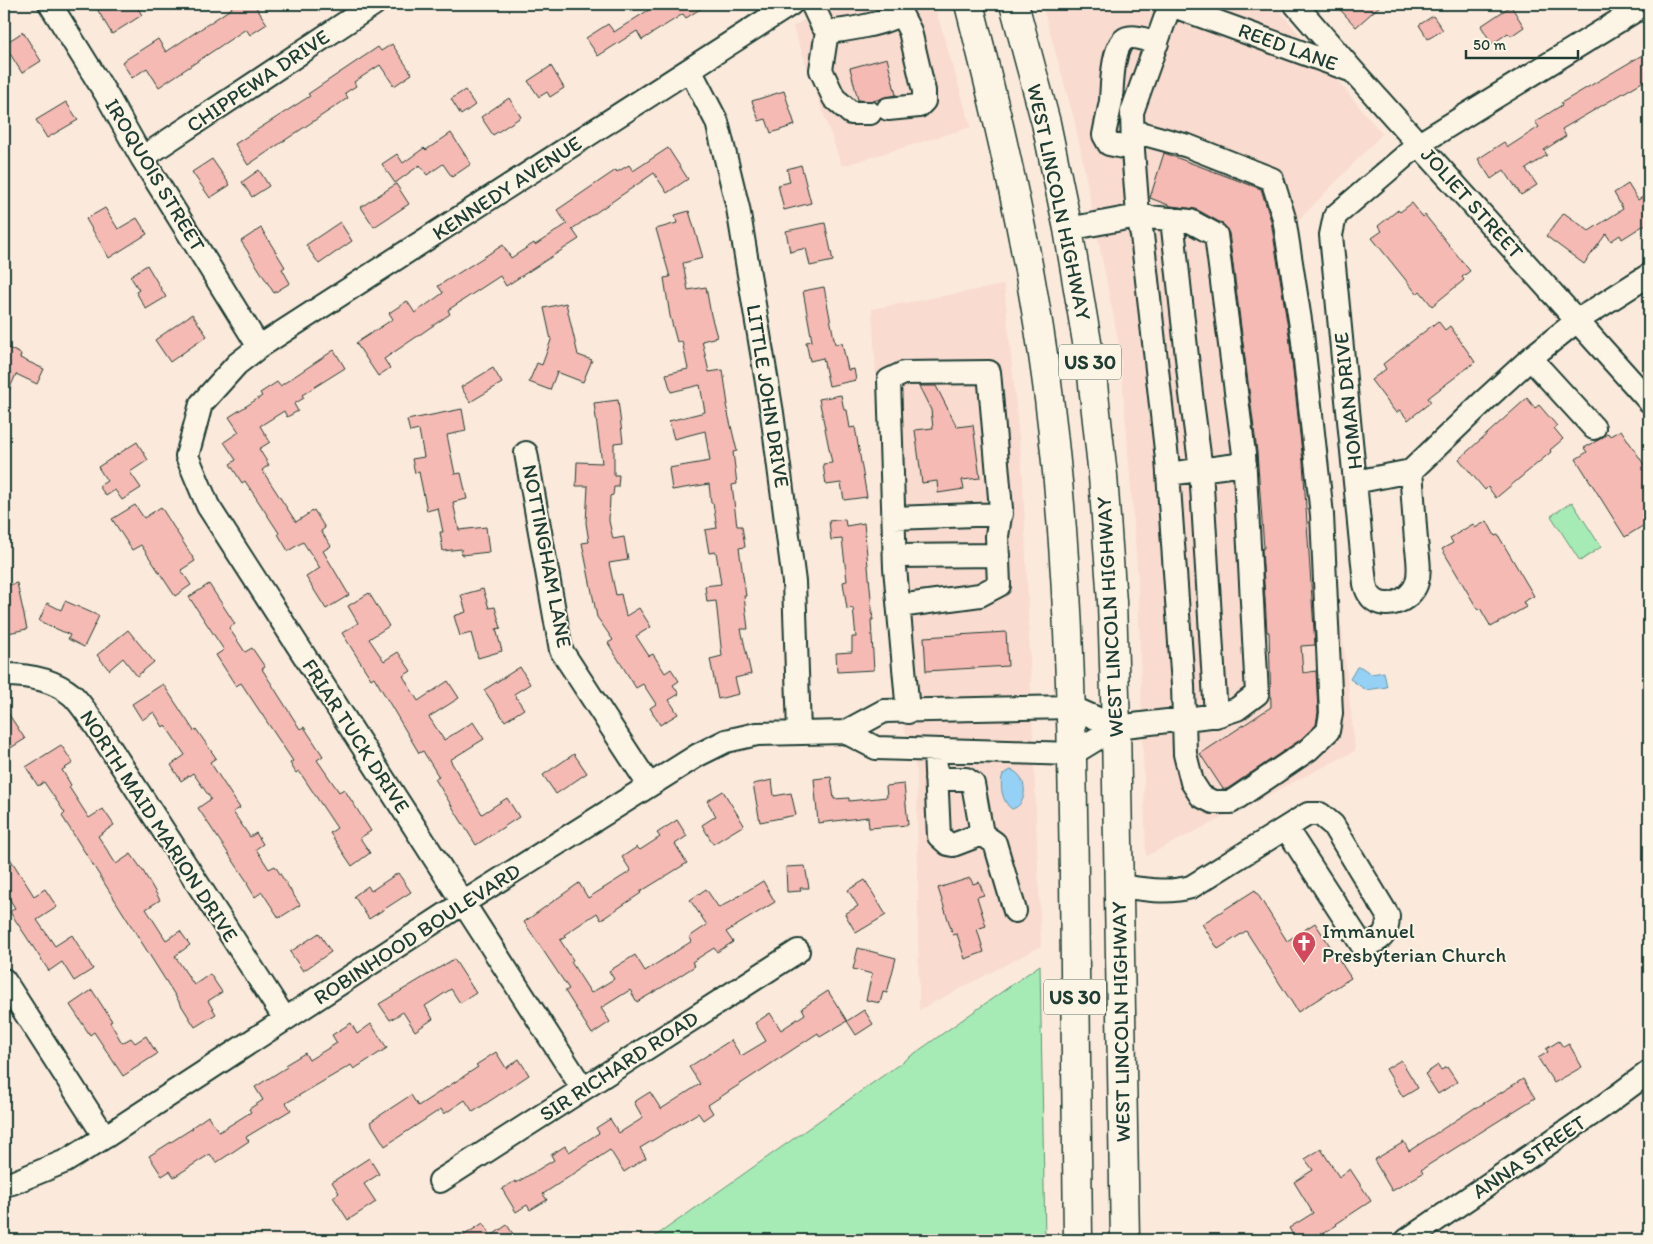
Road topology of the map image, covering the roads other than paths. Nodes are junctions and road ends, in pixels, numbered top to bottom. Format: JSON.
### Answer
{"nodes":[{"id":1,"x":50,"y":4,"type":"edge"},
{"id":2,"x":374,"y":4,"type":"edge"},
{"id":3,"x":790,"y":4,"type":"edge"},
{"id":4,"x":812,"y":4,"type":"edge"},
{"id":5,"x":969,"y":4,"type":"edge"},
{"id":6,"x":1014,"y":4,"type":"edge"},
{"id":7,"x":1169,"y":4,"type":"edge"},
{"id":8,"x":1295,"y":4,"type":"edge"},
{"id":9,"x":1646,"y":4,"type":"edge"},
{"id":10,"x":900,"y":8,"type":"edge"},
{"id":11,"x":827,"y":31,"type":"junction"},
{"id":12,"x":1157,"y":43,"type":"junction"},
{"id":13,"x":690,"y":70,"type":"junction"},
{"id":14,"x":1353,"y":71,"type":"junction"},
{"id":15,"x":1133,"y":140,"type":"junction"},
{"id":16,"x":1419,"y":144,"type":"junction"},
{"id":17,"x":142,"y":158,"type":"junction"},
{"id":18,"x":1138,"y":216,"type":"junction"},
{"id":19,"x":1172,"y":219,"type":"junction"},
{"id":20,"x":1068,"y":229,"type":"junction"},
{"id":21,"x":1649,"y":276,"type":"edge"},
{"id":22,"x":1578,"y":320,"type":"junction"},
{"id":23,"x":259,"y":347,"type":"junction"},
{"id":24,"x":1531,"y":359,"type":"junction"},
{"id":25,"x":225,"y":375,"type":"joint"},
{"id":26,"x":1649,"y":401,"type":"edge"},
{"id":27,"x":1594,"y":428,"type":"dead end"},
{"id":28,"x":526,"y":453,"type":"dead end"},
{"id":29,"x":1245,"y":464,"type":"junction"},
{"id":30,"x":1202,"y":470,"type":"junction"},
{"id":31,"x":1411,"y":471,"type":"junction"},
{"id":32,"x":1168,"y":474,"type":"junction"},
{"id":33,"x":1355,"y":482,"type":"junction"},
{"id":34,"x":1000,"y":514,"type":"junction"},
{"id":35,"x":894,"y":518,"type":"junction"},
{"id":36,"x":998,"y":554,"type":"junction"},
{"id":37,"x":895,"y":556,"type":"junction"},
{"id":38,"x":899,"y":606,"type":"junction"},
{"id":39,"x":4,"y":675,"type":"edge"},
{"id":40,"x":1071,"y":706,"type":"junction"},
{"id":41,"x":908,"y":712,"type":"junction"},
{"id":42,"x":1216,"y":716,"type":"junction"},
{"id":43,"x":1184,"y":721,"type":"junction"},
{"id":44,"x":1116,"y":727,"type":"junction"},
{"id":45,"x":799,"y":732,"type":"junction"},
{"id":46,"x":845,"y":732,"type":"junction"},
{"id":47,"x":934,"y":750,"type":"junction"},
{"id":48,"x":1072,"y":754,"type":"junction"},
{"id":49,"x":936,"y":779,"type":"junction"},
{"id":50,"x":649,"y":785,"type":"junction"},
{"id":51,"x":1286,"y":828,"type":"junction"},
{"id":52,"x":982,"y":834,"type":"junction"},
{"id":53,"x":1118,"y":886,"type":"junction"},
{"id":54,"x":463,"y":903,"type":"junction"},
{"id":55,"x":1014,"y":911,"type":"dead end"},
{"id":56,"x":798,"y":951,"type":"dead end"},
{"id":57,"x":4,"y":980,"type":"edge"},
{"id":58,"x":285,"y":1019,"type":"junction"},
{"id":59,"x":1649,"y":1072,"type":"edge"},
{"id":60,"x":582,"y":1089,"type":"junction"},
{"id":61,"x":105,"y":1137,"type":"junction"},
{"id":62,"x":440,"y":1181,"type":"dead end"},
{"id":63,"x":4,"y":1184,"type":"edge"},
{"id":64,"x":1078,"y":1240,"type":"edge"},
{"id":65,"x":1125,"y":1240,"type":"edge"},
{"id":66,"x":1407,"y":1240,"type":"edge"}],
"edges":[{"from":1,"to":17,"type":"street","name":"IROQUOIS STREET"},
{"from":2,"to":17,"type":"street","name":"CHIPPEWA DRIVE"},
{"from":3,"to":13,"type":"street","name":"KENNEDY AVENUE"},
{"from":4,"to":11,"type":"street"},
{"from":5,"to":40,"type":"main road","name":"WEST LINCOLN HIGHWAY","number":"US 30"},
{"from":6,"to":20,"type":"main road","name":"WEST LINCOLN HIGHWAY","number":"US 30"},
{"from":7,"to":12,"type":"street"},
{"from":7,"to":14,"type":"street","name":"REED LANE"},
{"from":8,"to":14,"type":"street","name":"JOLIET STREET"},
{"from":9,"to":16,"type":"street","name":"HOMAN DRIVE"},
{"from":10,"to":11,"type":"street"},
{"from":10,"to":11,"type":"street"},
{"from":12,"to":15,"type":"street"},
{"from":12,"to":15,"type":"street"},
{"from":13,"to":23,"type":"street","name":"KENNEDY AVENUE"},
{"from":13,"to":45,"type":"street","name":"LITTLE JOHN DRIVE"},
{"from":14,"to":16,"type":"street","name":"JOLIET STREET"},
{"from":15,"to":18,"type":"street"},
{"from":15,"to":43,"type":"street"},
{"from":16,"to":22,"type":"street","name":"JOLIET STREET"},
{"from":16,"to":33,"type":"street","name":"HOMAN DRIVE"},
{"from":17,"to":23,"type":"street","name":"IROQUOIS STREET"},
{"from":18,"to":19,"type":"street"},
{"from":18,"to":20,"type":"street"},
{"from":18,"to":32,"type":"street"},
{"from":19,"to":29,"type":"street"},
{"from":19,"to":30,"type":"street"},
{"from":20,"to":44,"type":"main road","name":"WEST LINCOLN HIGHWAY","number":"US 30"},
{"from":21,"to":22,"type":"street"},
{"from":22,"to":24,"type":"street"},
{"from":22,"to":26,"type":"street","name":"JOLIET STREET"},
{"from":23,"to":25,"type":"street","name":"KENNEDY AVENUE"},
{"from":24,"to":27,"type":"street"},
{"from":24,"to":31,"type":"street"},
{"from":25,"to":54,"type":"street","name":"FRIAR TUCK DRIVE"},
{"from":28,"to":50,"type":"street","name":"NOTTINGHAM LANE"},
{"from":29,"to":30,"type":"street"},
{"from":29,"to":42,"type":"street"},
{"from":30,"to":32,"type":"street"},
{"from":30,"to":42,"type":"street"},
{"from":31,"to":33,"type":"street","name":"HOMAN DRIVE"},
{"from":31,"to":33,"type":"street"},
{"from":32,"to":43,"type":"street"},
{"from":34,"to":35,"type":"street"},
{"from":34,"to":35,"type":"street"},
{"from":34,"to":36,"type":"street"},
{"from":35,"to":37,"type":"street"},
{"from":36,"to":37,"type":"street"},
{"from":36,"to":38,"type":"street"},
{"from":37,"to":38,"type":"street"},
{"from":38,"to":41,"type":"street"},
{"from":39,"to":58,"type":"street","name":"NORTH MAID MARION DRIVE"},
{"from":40,"to":41,"type":"street","name":"ROBINHOOD BOULEVARD"},
{"from":40,"to":44,"type":"street","name":"ROBINHOOD BOULEVARD"},
{"from":40,"to":48,"type":"main road","name":"WEST LINCOLN HIGHWAY","number":"US 30"},
{"from":41,"to":46,"type":"street","name":"ROBINHOOD BOULEVARD"},
{"from":42,"to":43,"type":"street"},
{"from":43,"to":44,"type":"street"},
{"from":44,"to":48,"type":"street"},
{"from":44,"to":53,"type":"main road","name":"WEST LINCOLN HIGHWAY","number":"US 30"},
{"from":45,"to":46,"type":"street","name":"ROBINHOOD BOULEVARD"},
{"from":45,"to":50,"type":"street","name":"ROBINHOOD BOULEVARD"},
{"from":46,"to":47,"type":"street","name":"ROBINHOOD BOULEVARD"},
{"from":47,"to":48,"type":"street","name":"ROBINHOOD BOULEVARD"},
{"from":47,"to":49,"type":"street"},
{"from":48,"to":64,"type":"main road","name":"WEST LINCOLN HIGHWAY","number":"US 30"},
{"from":49,"to":52,"type":"street"},
{"from":49,"to":52,"type":"street"},
{"from":50,"to":54,"type":"street","name":"ROBINHOOD BOULEVARD"},
{"from":51,"to":51,"type":"street"},
{"from":51,"to":53,"type":"street"},
{"from":52,"to":55,"type":"street"},
{"from":53,"to":65,"type":"main road","name":"WEST LINCOLN HIGHWAY","number":"US 30"},
{"from":54,"to":58,"type":"street","name":"ROBINHOOD BOULEVARD"},
{"from":54,"to":60,"type":"street","name":"FRIAR TUCK DRIVE"},
{"from":56,"to":60,"type":"street","name":"SIR RICHARD ROAD"},
{"from":57,"to":61,"type":"street"},
{"from":58,"to":61,"type":"street","name":"ROBINHOOD BOULEVARD"},
{"from":59,"to":66,"type":"street","name":"ANNA STREET"},
{"from":60,"to":62,"type":"street","name":"SIR RICHARD ROAD"},
{"from":61,"to":63,"type":"street","name":"ROBINHOOD BOULEVARD"}]}
